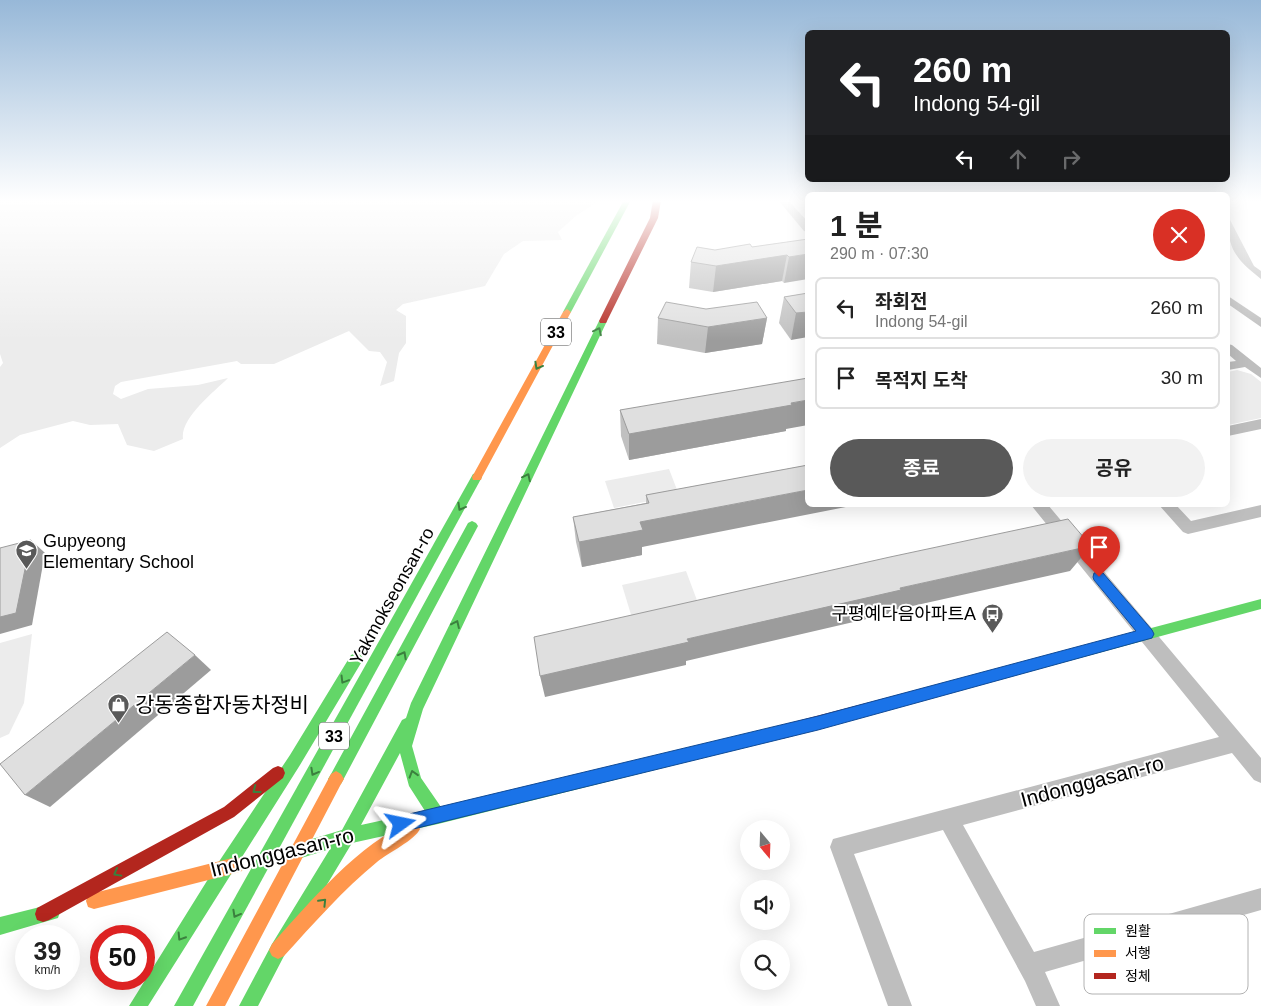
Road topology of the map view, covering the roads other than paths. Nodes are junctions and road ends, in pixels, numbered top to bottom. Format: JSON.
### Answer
{"nodes":[{"id":1,"x":593,"y":247,"type":"edge"},
{"id":2,"x":602,"y":247,"type":"edge"},
{"id":3,"x":640,"y":247,"type":"edge"},
{"id":4,"x":575,"y":274,"type":"dead end"},
{"id":5,"x":1230,"y":300,"type":"edge"},
{"id":6,"x":1242,"y":309,"type":"junction"},
{"id":7,"x":1230,"y":312,"type":"edge"},
{"id":8,"x":1261,"y":323,"type":"edge"},
{"id":9,"x":1230,"y":350,"type":"edge"},
{"id":10,"x":1246,"y":363,"type":"junction"},
{"id":11,"x":1230,"y":366,"type":"edge"},
{"id":12,"x":1261,"y":374,"type":"edge"},
{"id":13,"x":1261,"y":424,"type":"edge"},
{"id":14,"x":1230,"y":431,"type":"edge"},
{"id":15,"x":1041,"y":507,"type":"edge"},
{"id":16,"x":1169,"y":507,"type":"edge"},
{"id":17,"x":1261,"y":511,"type":"edge"},
{"id":18,"x":479,"y":512,"type":"dead end"},
{"id":19,"x":1261,"y":604,"type":"edge"},
{"id":20,"x":1147,"y":634,"type":"junction"},
{"id":21,"x":362,"y":648,"type":"dead end"},
{"id":22,"x":416,"y":708,"type":"junction"},
{"id":23,"x":1236,"y":742,"type":"junction"},
{"id":24,"x":295,"y":760,"type":"junction"},
{"id":25,"x":1261,"y":773,"type":"edge"},
{"id":26,"x":438,"y":816,"type":"junction"},
{"id":27,"x":948,"y":819,"type":"junction"},
{"id":28,"x":347,"y":836,"type":"junction"},
{"id":29,"x":226,"y":866,"type":"junction"},
{"id":30,"x":1261,"y":899,"type":"edge"},
{"id":31,"x":43,"y":914,"type":"junction"},
{"id":32,"x":1208,"y":914,"type":"edge"},
{"id":33,"x":0,"y":926,"type":"edge"},
{"id":34,"x":1084,"y":949,"type":"edge"},
{"id":35,"x":278,"y":950,"type":"junction"},
{"id":36,"x":1029,"y":965,"type":"junction"},
{"id":37,"x":138,"y":1006,"type":"edge"},
{"id":38,"x":183,"y":1006,"type":"edge"},
{"id":39,"x":215,"y":1006,"type":"edge"},
{"id":40,"x":248,"y":1006,"type":"edge"},
{"id":41,"x":900,"y":1006,"type":"edge"},
{"id":42,"x":1048,"y":1006,"type":"edge"}],
"edges":[{"from":1,"to":4,"type":"main road"},
{"from":2,"to":38,"type":"main road","name":"Yakmokseonsan-ro","number":"33","one_way":true},
{"from":22,"to":3,"type":"main road","one_way":true},
{"from":5,"to":6,"type":"street"},
{"from":6,"to":7,"type":"street"},
{"from":6,"to":8,"type":"street"},
{"from":9,"to":10,"type":"street"},
{"from":10,"to":11,"type":"street"},
{"from":10,"to":12,"type":"street"},
{"from":13,"to":14,"type":"street"},
{"from":15,"to":20,"type":"street"},
{"from":16,"to":17,"type":"street"},
{"from":39,"to":18,"type":"main road","name":"Yakmokseonsan-ro","number":"33","one_way":true},
{"from":19,"to":20,"type":"main road","name":"Indonggasan-ro"},
{"from":20,"to":23,"type":"street"},
{"from":20,"to":26,"type":"main road","name":"Indonggasan-ro"},
{"from":21,"to":24,"type":"main road","one_way":true},
{"from":26,"to":22,"type":"main road","one_way":true},
{"from":22,"to":28,"type":"main road"},
{"from":23,"to":25,"type":"street"},
{"from":23,"to":27,"type":"street","name":"Indonggasan-ro"},
{"from":24,"to":29,"type":"main road"},
{"from":24,"to":31,"type":"main road","one_way":true},
{"from":26,"to":28,"type":"main road","name":"Indonggasan-ro"},
{"from":35,"to":26,"type":"main road","one_way":true},
{"from":27,"to":36,"type":"street"},
{"from":27,"to":41,"type":"street","name":"Indonggasan-ro"},
{"from":28,"to":29,"type":"main road","name":"Indonggasan-ro"},
{"from":28,"to":35,"type":"main road"},
{"from":29,"to":31,"type":"main road","name":"Indonggasan-ro"},
{"from":29,"to":37,"type":"main road","one_way":true},
{"from":30,"to":32,"type":"street"},
{"from":31,"to":33,"type":"main road","name":"Indonggasan-ro"},
{"from":34,"to":36,"type":"street"},
{"from":35,"to":40,"type":"main road"},
{"from":36,"to":42,"type":"street"}]}
